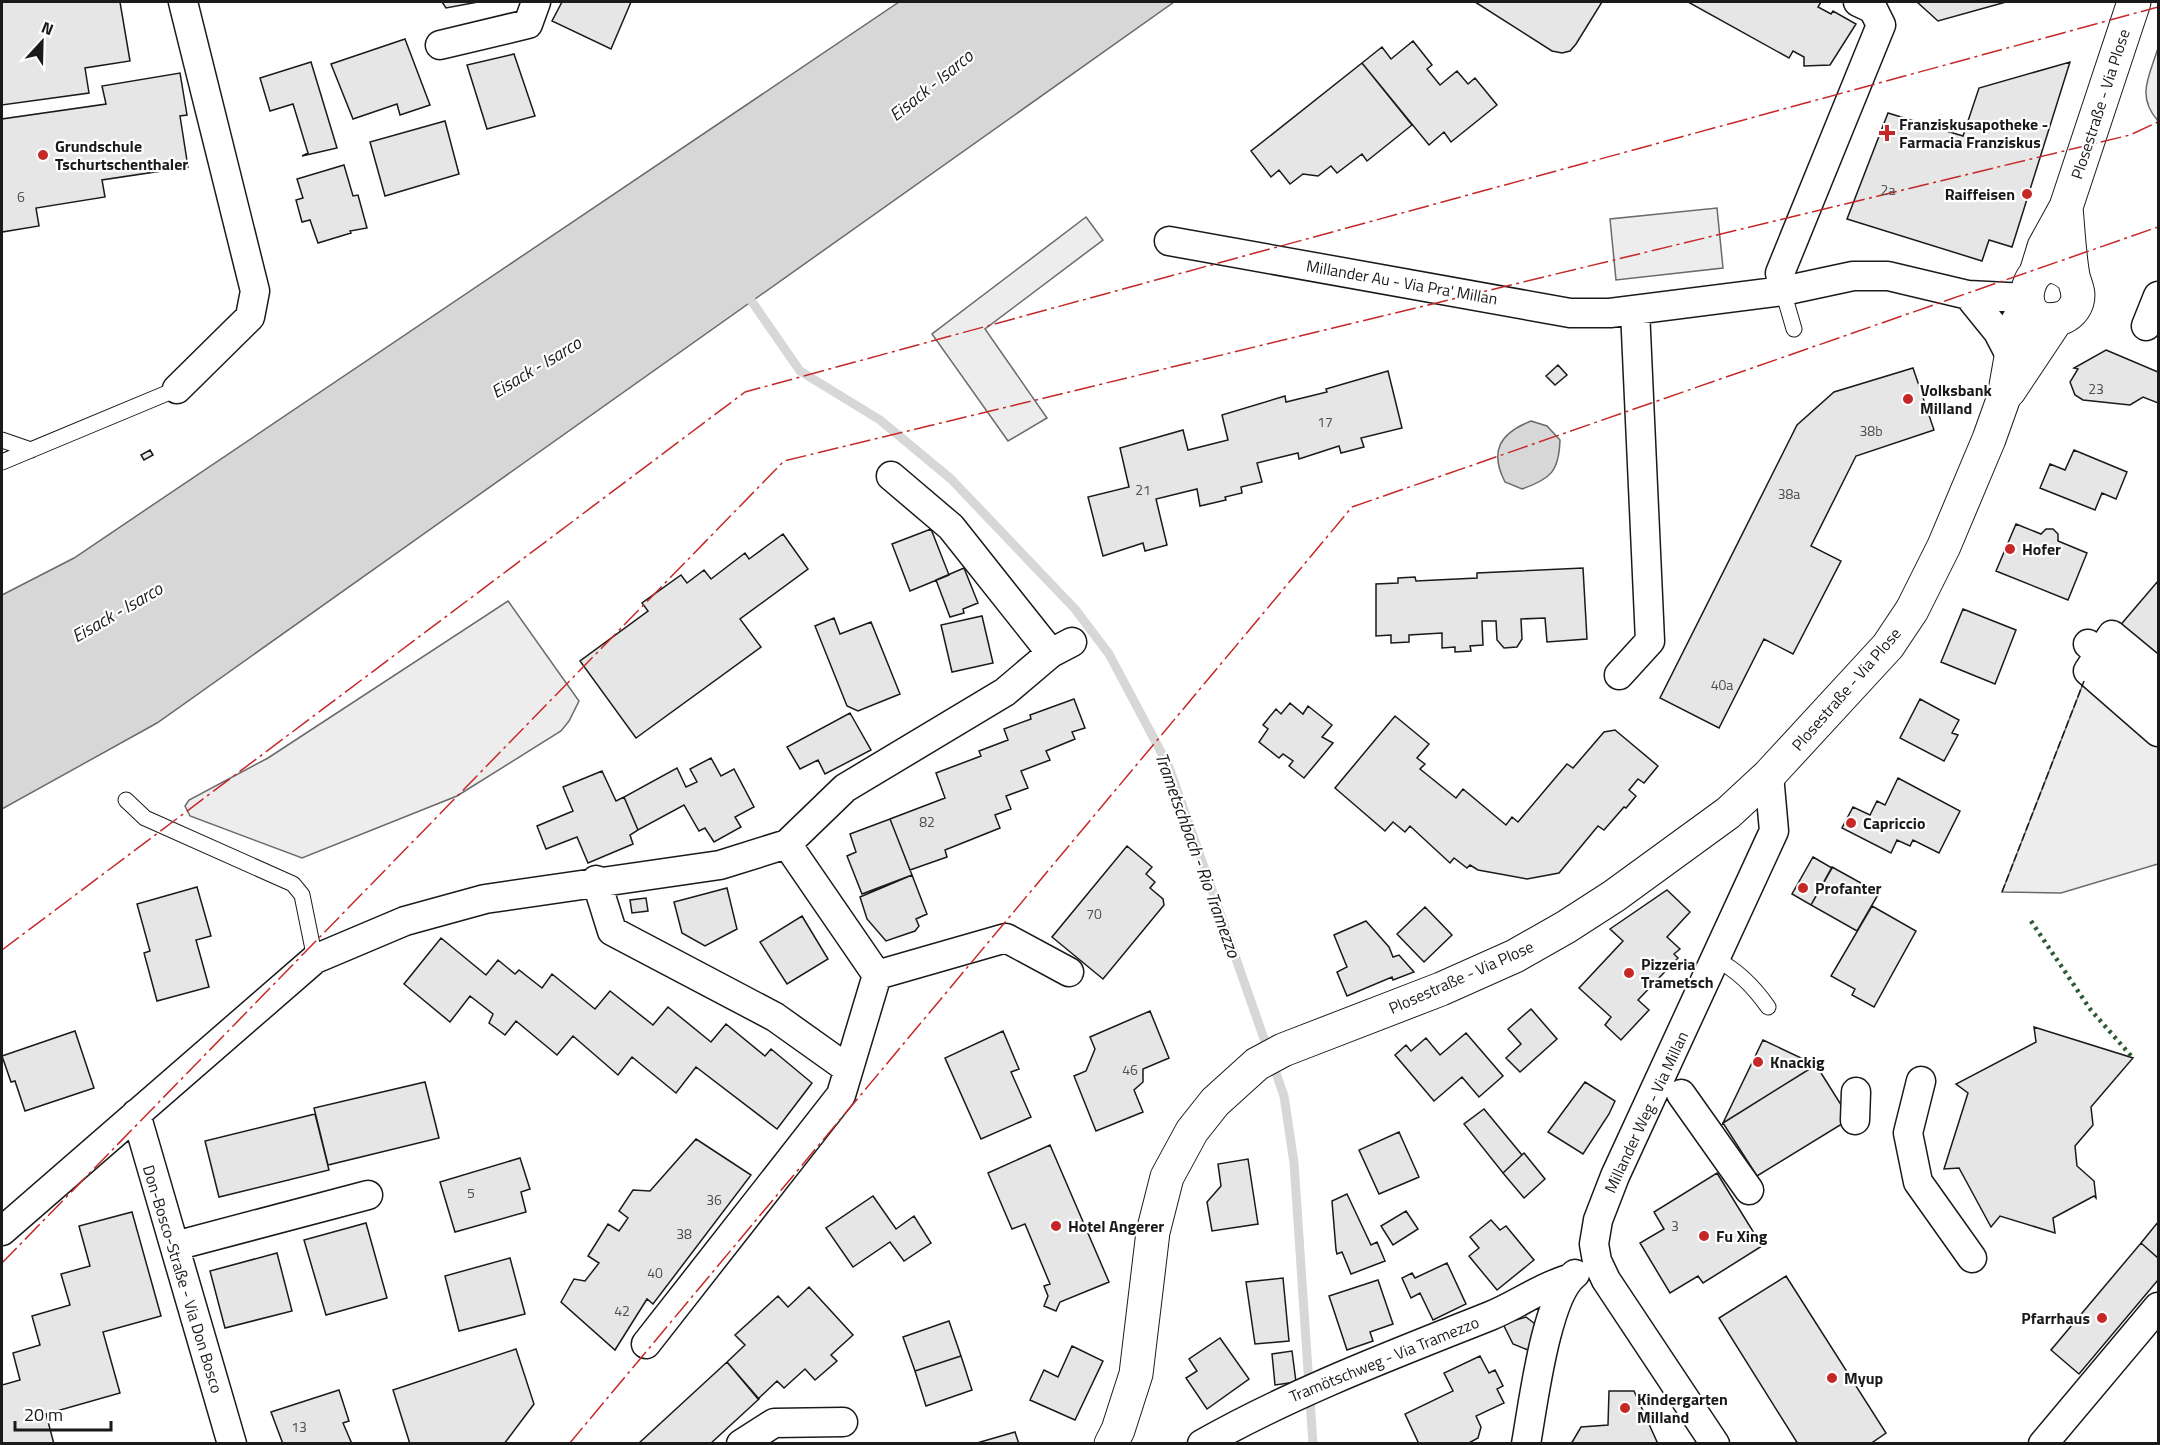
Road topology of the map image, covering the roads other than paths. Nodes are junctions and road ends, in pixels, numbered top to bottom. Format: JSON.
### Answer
{"nodes":[{"id":1,"x":183,"y":2,"type":"edge"},
{"id":2,"x":536,"y":2,"type":"edge"},
{"id":3,"x":1858,"y":2,"type":"edge"},
{"id":4,"x":2134,"y":2,"type":"edge"},
{"id":5,"x":440,"y":45,"type":"dead end"},
{"id":6,"x":2066,"y":207,"type":"junction"},
{"id":7,"x":1169,"y":241,"type":"dead end"},
{"id":8,"x":2073,"y":278,"type":"junction"},
{"id":9,"x":1784,"y":291,"type":"junction"},
{"id":10,"x":2030,"y":291,"type":"junction"},
{"id":11,"x":1968,"y":295,"type":"junction"},
{"id":12,"x":2158,"y":296,"type":"edge"},
{"id":13,"x":1635,"y":310,"type":"junction"},
{"id":14,"x":2056,"y":320,"type":"junction"},
{"id":15,"x":2146,"y":326,"type":"dead end"},
{"id":16,"x":1794,"y":329,"type":"dead end"},
{"id":17,"x":2011,"y":357,"type":"junction"},
{"id":18,"x":177,"y":389,"type":"joint"},
{"id":19,"x":2004,"y":397,"type":"junction"},
{"id":20,"x":2,"y":440,"type":"edge"},
{"id":21,"x":31,"y":450,"type":"junction"},
{"id":22,"x":2,"y":462,"type":"edge"},
{"id":23,"x":891,"y":476,"type":"dead end"},
{"id":24,"x":2094,"y":648,"type":"junction"},
{"id":25,"x":2158,"y":673,"type":"edge"},
{"id":26,"x":1619,"y":675,"type":"dead end"},
{"id":27,"x":2158,"y":704,"type":"edge"},
{"id":28,"x":2158,"y":732,"type":"edge"},
{"id":29,"x":1769,"y":775,"type":"junction"},
{"id":30,"x":126,"y":800,"type":"dead end"},
{"id":31,"x":787,"y":844,"type":"junction"},
{"id":32,"x":596,"y":880,"type":"junction"},
{"id":33,"x":315,"y":959,"type":"junction"},
{"id":34,"x":1717,"y":960,"type":"junction"},
{"id":35,"x":1069,"y":972,"type":"dead end"},
{"id":36,"x":878,"y":975,"type":"junction"},
{"id":37,"x":1768,"y":1007,"type":"dead end"},
{"id":38,"x":848,"y":1069,"type":"junction"},
{"id":39,"x":1921,"y":1081,"type":"dead end"},
{"id":40,"x":1856,"y":1092,"type":"dead end"},
{"id":41,"x":1681,"y":1094,"type":"dead end"},
{"id":42,"x":136,"y":1114,"type":"junction"},
{"id":43,"x":1855,"y":1119,"type":"dead end"},
{"id":44,"x":1749,"y":1190,"type":"dead end"},
{"id":45,"x":368,"y":1195,"type":"dead end"},
{"id":46,"x":2,"y":1231,"type":"edge"},
{"id":47,"x":175,"y":1246,"type":"junction"},
{"id":48,"x":1972,"y":1258,"type":"dead end"},
{"id":49,"x":1597,"y":1261,"type":"junction"},
{"id":50,"x":1568,"y":1280,"type":"junction"},
{"id":51,"x":2158,"y":1307,"type":"edge"},
{"id":52,"x":646,"y":1344,"type":"dead end"},
{"id":53,"x":843,"y":1422,"type":"dead end"},
{"id":54,"x":232,"y":1443,"type":"edge"},
{"id":55,"x":741,"y":1443,"type":"edge"},
{"id":56,"x":1111,"y":1443,"type":"edge"},
{"id":57,"x":1202,"y":1443,"type":"edge"},
{"id":58,"x":1526,"y":1443,"type":"edge"},
{"id":59,"x":1715,"y":1443,"type":"edge"},
{"id":60,"x":2043,"y":1443,"type":"edge"}],
"edges":[{"from":1,"to":18,"type":"street"},
{"from":2,"to":5,"type":"street"},
{"from":3,"to":9,"type":"street"},
{"from":4,"to":6,"type":"street","name":"Plosestraße - Via Plose"},
{"from":6,"to":8,"type":"street","name":"Plosestraße - Via Plose"},
{"from":6,"to":10,"type":"street","name":"Plosestraße - Via Plose"},
{"from":7,"to":13,"type":"street","name":"Millander Au - Via Pra' Millan"},
{"from":8,"to":10,"type":"street"},
{"from":8,"to":14,"type":"street","name":"Plosestraße - Via Plose"},
{"from":9,"to":11,"type":"street","name":"Millander Au - Via Pra' Millan"},
{"from":9,"to":13,"type":"street","name":"Millander Au - Via Pra' Millan"},
{"from":9,"to":16,"type":"lane"},
{"from":10,"to":11,"type":"street","name":"Millander Au - Via Pra' Millan"},
{"from":10,"to":14,"type":"street"},
{"from":10,"to":17,"type":"street","name":"Plosestraße - Via Plose"},
{"from":11,"to":17,"type":"street"},
{"from":12,"to":15,"type":"street"},
{"from":13,"to":26,"type":"street"},
{"from":14,"to":19,"type":"street","name":"Plosestraße - Via Plose"},
{"from":17,"to":19,"type":"street","name":"Plosestraße - Via Plose"},
{"from":18,"to":21,"type":"lane"},
{"from":19,"to":29,"type":"street","name":"Plosestraße - Via Plose"},
{"from":20,"to":21,"type":"lane"},
{"from":21,"to":22,"type":"lane"},
{"from":23,"to":31,"type":"street"},
{"from":24,"to":25,"type":"street"},
{"from":24,"to":27,"type":"street"},
{"from":24,"to":28,"type":"street"},
{"from":29,"to":34,"type":"street","name":"Millander Weg - Via Millan"},
{"from":29,"to":56,"type":"street","name":"Plosestraße - Via Plose"},
{"from":30,"to":33,"type":"lane"},
{"from":31,"to":32,"type":"street"},
{"from":31,"to":36,"type":"street"},
{"from":32,"to":33,"type":"street"},
{"from":32,"to":38,"type":"street"},
{"from":33,"to":42,"type":"street"},
{"from":34,"to":37,"type":"lane"},
{"from":34,"to":49,"type":"street","name":"Millander Weg - Via Millan"},
{"from":35,"to":36,"type":"street"},
{"from":36,"to":38,"type":"street"},
{"from":38,"to":52,"type":"street"},
{"from":39,"to":48,"type":"street"},
{"from":40,"to":43,"type":"street"},
{"from":41,"to":44,"type":"street"},
{"from":42,"to":46,"type":"street"},
{"from":42,"to":47,"type":"street","name":"Don-Bosco-Straße - Via Don Bosco"},
{"from":45,"to":47,"type":"street"},
{"from":47,"to":54,"type":"street","name":"Don-Bosco-Straße - Via Don Bosco"},
{"from":49,"to":50,"type":"street"},
{"from":49,"to":59,"type":"street"},
{"from":50,"to":57,"type":"street","name":"Tramötschweg - Via Tramezzo"},
{"from":50,"to":58,"type":"street"},
{"from":51,"to":60,"type":"street"},
{"from":53,"to":55,"type":"street"}]}
